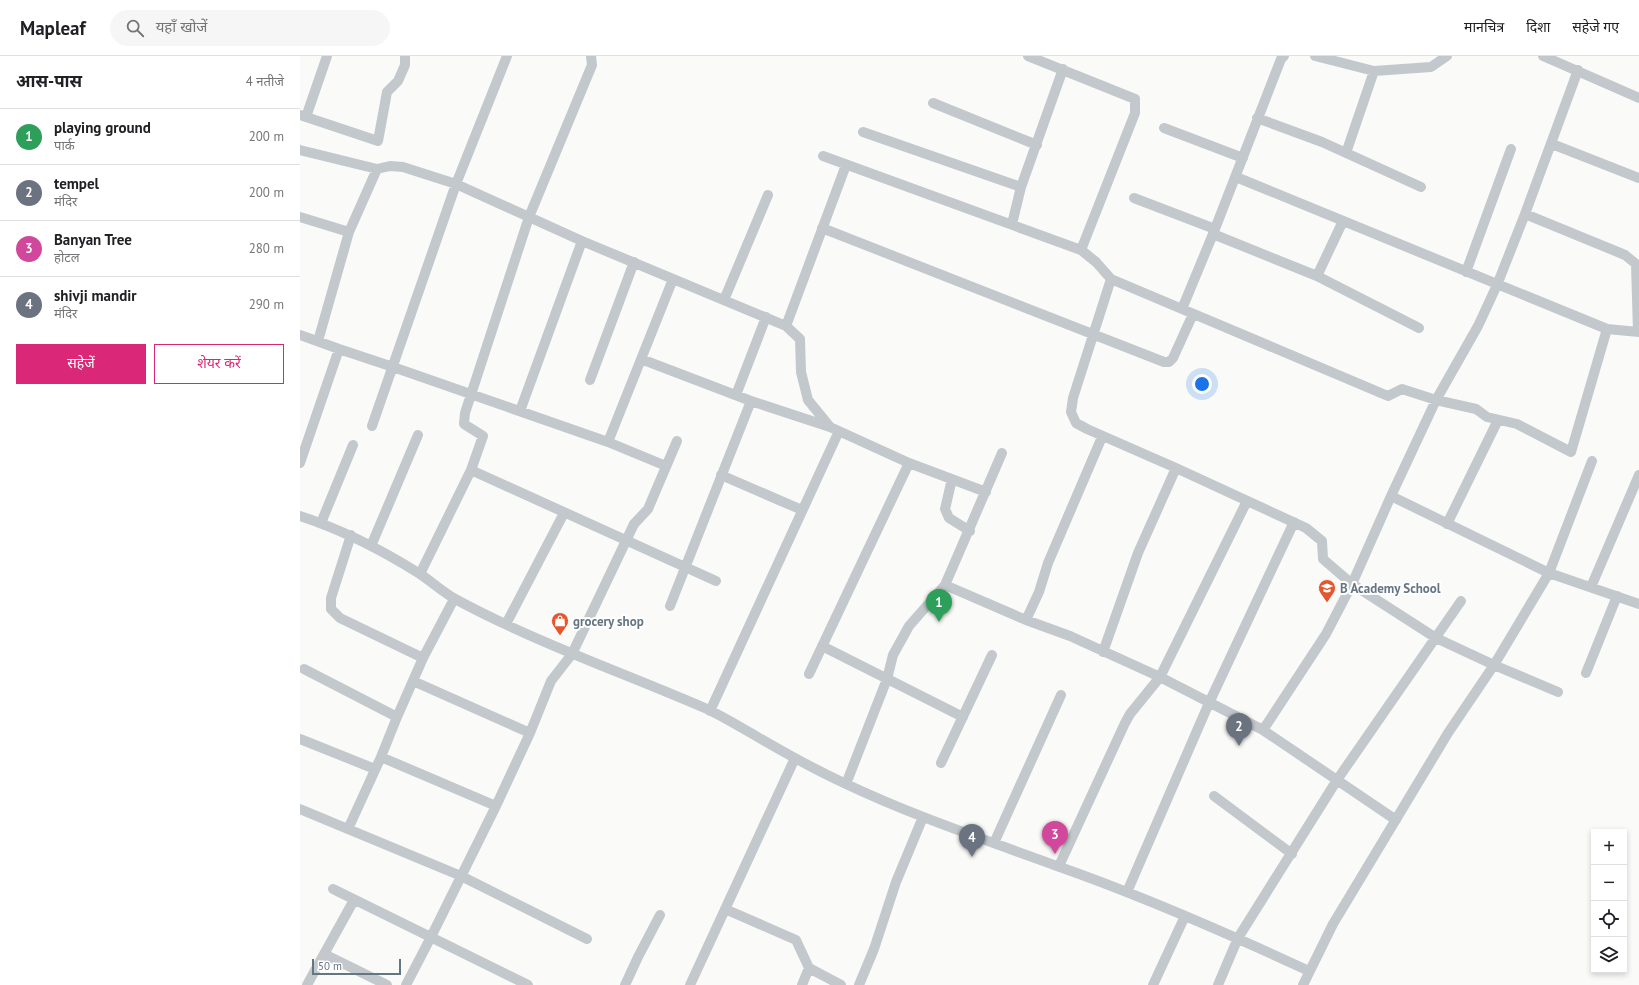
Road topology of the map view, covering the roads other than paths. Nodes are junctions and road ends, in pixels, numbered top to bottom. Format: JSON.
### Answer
{"nodes":[{"id":1,"x":326,"y":56,"type":"edge"},
{"id":2,"x":405,"y":56,"type":"edge"},
{"id":3,"x":507,"y":56,"type":"edge"},
{"id":4,"x":591,"y":56,"type":"edge"},
{"id":5,"x":1028,"y":56,"type":"edge"},
{"id":6,"x":1284,"y":56,"type":"edge"},
{"id":7,"x":1315,"y":56,"type":"edge"},
{"id":8,"x":1447,"y":56,"type":"edge"},
{"id":9,"x":1543,"y":56,"type":"edge"},
{"id":10,"x":1063,"y":69,"type":"junction"},
{"id":11,"x":1578,"y":70,"type":"junction"},
{"id":12,"x":1374,"y":71,"type":"junction"},
{"id":13,"x":1639,"y":98,"type":"edge"},
{"id":14,"x":933,"y":103,"type":"dead end"},
{"id":15,"x":303,"y":116,"type":"edge"},
{"id":16,"x":1258,"y":118,"type":"junction"},
{"id":17,"x":1164,"y":128,"type":"dead end"},
{"id":18,"x":863,"y":132,"type":"dead end"},
{"id":19,"x":1552,"y":144,"type":"junction"},
{"id":20,"x":1037,"y":146,"type":"junction"},
{"id":21,"x":300,"y":150,"type":"edge"},
{"id":22,"x":1511,"y":150,"type":"dead end"},
{"id":23,"x":1346,"y":153,"type":"junction"},
{"id":24,"x":823,"y":156,"type":"dead end"},
{"id":25,"x":1243,"y":158,"type":"junction"},
{"id":26,"x":846,"y":164,"type":"junction"},
{"id":27,"x":377,"y":169,"type":"junction"},
{"id":28,"x":1236,"y":177,"type":"junction"},
{"id":29,"x":1639,"y":178,"type":"edge"},
{"id":30,"x":456,"y":184,"type":"junction"},
{"id":31,"x":1021,"y":187,"type":"junction"},
{"id":32,"x":1421,"y":187,"type":"dead end"},
{"id":33,"x":768,"y":195,"type":"dead end"},
{"id":34,"x":1134,"y":198,"type":"dead end"},
{"id":35,"x":1525,"y":214,"type":"junction"},
{"id":36,"x":300,"y":217,"type":"edge"},
{"id":37,"x":529,"y":217,"type":"junction"},
{"id":38,"x":1343,"y":221,"type":"junction"},
{"id":39,"x":1012,"y":224,"type":"junction"},
{"id":40,"x":822,"y":228,"type":"junction"},
{"id":41,"x":349,"y":232,"type":"junction"},
{"id":42,"x":1214,"y":232,"type":"junction"},
{"id":43,"x":582,"y":241,"type":"junction"},
{"id":44,"x":1081,"y":250,"type":"junction"},
{"id":45,"x":634,"y":262,"type":"junction"},
{"id":46,"x":1466,"y":272,"type":"junction"},
{"id":47,"x":1318,"y":276,"type":"junction"},
{"id":48,"x":673,"y":279,"type":"junction"},
{"id":49,"x":1111,"y":279,"type":"junction"},
{"id":50,"x":1497,"y":285,"type":"junction"},
{"id":51,"x":724,"y":300,"type":"junction"},
{"id":52,"x":1182,"y":310,"type":"junction"},
{"id":53,"x":1193,"y":314,"type":"junction"},
{"id":54,"x":766,"y":317,"type":"junction"},
{"id":55,"x":786,"y":326,"type":"junction"},
{"id":56,"x":1419,"y":328,"type":"dead end"},
{"id":57,"x":1607,"y":329,"type":"junction"},
{"id":58,"x":1639,"y":332,"type":"edge"},
{"id":59,"x":1094,"y":334,"type":"junction"},
{"id":60,"x":300,"y":335,"type":"edge"},
{"id":61,"x":318,"y":341,"type":"junction"},
{"id":62,"x":339,"y":350,"type":"junction"},
{"id":63,"x":642,"y":359,"type":"junction"},
{"id":64,"x":393,"y":367,"type":"junction"},
{"id":65,"x":590,"y":380,"type":"dead end"},
{"id":66,"x":472,"y":394,"type":"junction"},
{"id":67,"x":736,"y":395,"type":"junction"},
{"id":68,"x":1436,"y":400,"type":"junction"},
{"id":69,"x":751,"y":401,"type":"junction"},
{"id":70,"x":520,"y":411,"type":"junction"},
{"id":71,"x":1498,"y":420,"type":"junction"},
{"id":72,"x":372,"y":426,"type":"dead end"},
{"id":73,"x":835,"y":429,"type":"junction"},
{"id":74,"x":418,"y":435,"type":"dead end"},
{"id":75,"x":1102,"y":437,"type":"junction"},
{"id":76,"x":677,"y":441,"type":"dead end"},
{"id":77,"x":608,"y":442,"type":"junction"},
{"id":78,"x":353,"y":445,"type":"dead end"},
{"id":79,"x":1002,"y":453,"type":"dead end"},
{"id":80,"x":1592,"y":461,"type":"dead end"},
{"id":81,"x":300,"y":463,"type":"edge"},
{"id":82,"x":909,"y":463,"type":"junction"},
{"id":83,"x":666,"y":466,"type":"junction"},
{"id":84,"x":1176,"y":468,"type":"junction"},
{"id":85,"x":471,"y":470,"type":"junction"},
{"id":86,"x":721,"y":475,"type":"junction"},
{"id":87,"x":1639,"y":475,"type":"edge"},
{"id":88,"x":952,"y":479,"type":"junction"},
{"id":89,"x":986,"y":492,"type":"junction"},
{"id":90,"x":1391,"y":496,"type":"junction"},
{"id":91,"x":1246,"y":501,"type":"junction"},
{"id":92,"x":802,"y":510,"type":"junction"},
{"id":93,"x":564,"y":513,"type":"junction"},
{"id":94,"x":300,"y":516,"type":"edge"},
{"id":95,"x":1294,"y":522,"type":"junction"},
{"id":96,"x":321,"y":523,"type":"junction"},
{"id":97,"x":1447,"y":524,"type":"junction"},
{"id":98,"x":970,"y":531,"type":"junction"},
{"id":99,"x":350,"y":535,"type":"junction"},
{"id":100,"x":626,"y":541,"type":"junction"},
{"id":101,"x":371,"y":546,"type":"junction"},
{"id":102,"x":685,"y":567,"type":"junction"},
{"id":103,"x":1549,"y":573,"type":"junction"},
{"id":104,"x":420,"y":574,"type":"junction"},
{"id":105,"x":716,"y":581,"type":"dead end"},
{"id":106,"x":1352,"y":584,"type":"junction"},
{"id":107,"x":946,"y":585,"type":"junction"},
{"id":108,"x":1591,"y":586,"type":"junction"},
{"id":109,"x":1617,"y":596,"type":"junction"},
{"id":110,"x":454,"y":599,"type":"junction"},
{"id":111,"x":1461,"y":601,"type":"dead end"},
{"id":112,"x":1639,"y":604,"type":"edge"},
{"id":113,"x":670,"y":606,"type":"dead end"},
{"id":114,"x":1026,"y":620,"type":"junction"},
{"id":115,"x":506,"y":624,"type":"junction"},
{"id":116,"x":1436,"y":638,"type":"junction"},
{"id":117,"x":822,"y":646,"type":"junction"},
{"id":118,"x":1103,"y":652,"type":"junction"},
{"id":119,"x":572,"y":654,"type":"junction"},
{"id":120,"x":992,"y":655,"type":"dead end"},
{"id":121,"x":423,"y":658,"type":"junction"},
{"id":122,"x":1494,"y":665,"type":"junction"},
{"id":123,"x":304,"y":668,"type":"dead end"},
{"id":124,"x":1586,"y":673,"type":"dead end"},
{"id":125,"x":809,"y":674,"type":"dead end"},
{"id":126,"x":1160,"y":677,"type":"junction"},
{"id":127,"x":887,"y":679,"type":"junction"},
{"id":128,"x":413,"y":681,"type":"junction"},
{"id":129,"x":1558,"y":692,"type":"dead end"},
{"id":130,"x":1061,"y":695,"type":"dead end"},
{"id":131,"x":1209,"y":703,"type":"junction"},
{"id":132,"x":710,"y":711,"type":"junction"},
{"id":133,"x":963,"y":717,"type":"junction"},
{"id":134,"x":397,"y":718,"type":"junction"},
{"id":135,"x":1263,"y":730,"type":"junction"},
{"id":136,"x":530,"y":733,"type":"junction"},
{"id":137,"x":300,"y":739,"type":"edge"},
{"id":138,"x":381,"y":757,"type":"junction"},
{"id":139,"x":795,"y":758,"type":"junction"},
{"id":140,"x":941,"y":763,"type":"dead end"},
{"id":141,"x":375,"y":769,"type":"junction"},
{"id":142,"x":1337,"y":780,"type":"junction"},
{"id":143,"x":846,"y":784,"type":"junction"},
{"id":144,"x":1214,"y":796,"type":"dead end"},
{"id":145,"x":496,"y":806,"type":"junction"},
{"id":146,"x":300,"y":809,"type":"edge"},
{"id":147,"x":923,"y":818,"type":"junction"},
{"id":148,"x":1396,"y":820,"type":"junction"},
{"id":149,"x":348,"y":829,"type":"junction"},
{"id":150,"x":994,"y":843,"type":"junction"},
{"id":151,"x":1292,"y":854,"type":"junction"},
{"id":152,"x":1059,"y":866,"type":"junction"},
{"id":153,"x":461,"y":876,"type":"junction"},
{"id":154,"x":333,"y":889,"type":"dead end"},
{"id":155,"x":1127,"y":892,"type":"junction"},
{"id":156,"x":354,"y":900,"type":"junction"},
{"id":157,"x":725,"y":909,"type":"junction"},
{"id":158,"x":660,"y":915,"type":"dead end"},
{"id":159,"x":1185,"y":916,"type":"junction"},
{"id":160,"x":431,"y":937,"type":"junction"},
{"id":161,"x":1238,"y":938,"type":"junction"},
{"id":162,"x":587,"y":939,"type":"dead end"},
{"id":163,"x":324,"y":954,"type":"junction"},
{"id":164,"x":809,"y":968,"type":"junction"},
{"id":165,"x":1309,"y":971,"type":"junction"},
{"id":166,"x":693,"y":984,"type":"edge"},
{"id":167,"x":307,"y":985,"type":"edge"},
{"id":168,"x":387,"y":985,"type":"edge"},
{"id":169,"x":406,"y":985,"type":"edge"},
{"id":170,"x":528,"y":985,"type":"edge"},
{"id":171,"x":625,"y":985,"type":"edge"},
{"id":172,"x":802,"y":985,"type":"edge"},
{"id":173,"x":841,"y":985,"type":"edge"},
{"id":174,"x":859,"y":985,"type":"edge"},
{"id":175,"x":1153,"y":985,"type":"edge"},
{"id":176,"x":1218,"y":985,"type":"edge"},
{"id":177,"x":1303,"y":985,"type":"edge"}],
"edges":[{"from":1,"to":15,"type":"street"},
{"from":2,"to":15,"type":"street"},
{"from":3,"to":30,"type":"street"},
{"from":4,"to":37,"type":"street"},
{"from":5,"to":10,"type":"street"},
{"from":6,"to":16,"type":"street"},
{"from":7,"to":12,"type":"street"},
{"from":8,"to":12,"type":"street"},
{"from":9,"to":11,"type":"street"},
{"from":10,"to":20,"type":"street"},
{"from":10,"to":44,"type":"street"},
{"from":11,"to":13,"type":"street"},
{"from":11,"to":19,"type":"street"},
{"from":12,"to":23,"type":"street"},
{"from":14,"to":20,"type":"street"},
{"from":16,"to":23,"type":"street"},
{"from":16,"to":25,"type":"street"},
{"from":17,"to":25,"type":"street"},
{"from":18,"to":31,"type":"street"},
{"from":19,"to":29,"type":"street"},
{"from":19,"to":35,"type":"street"},
{"from":20,"to":31,"type":"street"},
{"from":21,"to":27,"type":"street"},
{"from":22,"to":46,"type":"street"},
{"from":23,"to":32,"type":"street"},
{"from":24,"to":26,"type":"street"},
{"from":25,"to":28,"type":"street"},
{"from":26,"to":39,"type":"street"},
{"from":26,"to":40,"type":"street"},
{"from":27,"to":30,"type":"street"},
{"from":27,"to":41,"type":"street"},
{"from":28,"to":38,"type":"street"},
{"from":28,"to":42,"type":"street"},
{"from":30,"to":37,"type":"street"},
{"from":30,"to":64,"type":"street"},
{"from":31,"to":39,"type":"street"},
{"from":33,"to":51,"type":"street"},
{"from":34,"to":42,"type":"street"},
{"from":35,"to":50,"type":"street"},
{"from":35,"to":58,"type":"street"},
{"from":36,"to":41,"type":"street"},
{"from":37,"to":43,"type":"street"},
{"from":37,"to":66,"type":"street"},
{"from":38,"to":46,"type":"street"},
{"from":38,"to":47,"type":"street"},
{"from":39,"to":44,"type":"street"},
{"from":40,"to":55,"type":"street"},
{"from":40,"to":59,"type":"street"},
{"from":41,"to":61,"type":"street"},
{"from":42,"to":47,"type":"street"},
{"from":42,"to":52,"type":"street"},
{"from":43,"to":45,"type":"street"},
{"from":43,"to":70,"type":"street"},
{"from":44,"to":49,"type":"street"},
{"from":45,"to":48,"type":"street"},
{"from":45,"to":65,"type":"street"},
{"from":46,"to":50,"type":"street"},
{"from":47,"to":56,"type":"street"},
{"from":48,"to":51,"type":"street"},
{"from":48,"to":63,"type":"street"},
{"from":49,"to":52,"type":"street"},
{"from":49,"to":59,"type":"street"},
{"from":50,"to":57,"type":"street"},
{"from":50,"to":68,"type":"street"},
{"from":51,"to":54,"type":"street"},
{"from":52,"to":53,"type":"street"},
{"from":53,"to":59,"type":"street"},
{"from":53,"to":68,"type":"street"},
{"from":54,"to":55,"type":"street"},
{"from":54,"to":67,"type":"street"},
{"from":55,"to":73,"type":"street"},
{"from":57,"to":58,"type":"street"},
{"from":57,"to":71,"type":"street"},
{"from":59,"to":75,"type":"street"},
{"from":60,"to":61,"type":"street"},
{"from":61,"to":62,"type":"street"},
{"from":62,"to":64,"type":"street"},
{"from":62,"to":81,"type":"street"},
{"from":63,"to":67,"type":"street"},
{"from":63,"to":77,"type":"street"},
{"from":64,"to":66,"type":"street"},
{"from":64,"to":72,"type":"street"},
{"from":66,"to":70,"type":"street"},
{"from":66,"to":85,"type":"street"},
{"from":67,"to":69,"type":"street"},
{"from":68,"to":71,"type":"street"},
{"from":68,"to":90,"type":"street"},
{"from":69,"to":73,"type":"street"},
{"from":69,"to":86,"type":"street"},
{"from":70,"to":77,"type":"street"},
{"from":71,"to":97,"type":"street"},
{"from":73,"to":82,"type":"street"},
{"from":73,"to":92,"type":"street"},
{"from":74,"to":101,"type":"street"},
{"from":75,"to":84,"type":"street"},
{"from":75,"to":114,"type":"street"},
{"from":76,"to":83,"type":"street"},
{"from":77,"to":83,"type":"street"},
{"from":78,"to":96,"type":"street"},
{"from":79,"to":89,"type":"street"},
{"from":80,"to":103,"type":"street"},
{"from":82,"to":88,"type":"street"},
{"from":82,"to":117,"type":"street"},
{"from":83,"to":100,"type":"street"},
{"from":84,"to":91,"type":"street"},
{"from":84,"to":118,"type":"street"},
{"from":85,"to":93,"type":"street"},
{"from":85,"to":104,"type":"street"},
{"from":86,"to":92,"type":"street"},
{"from":86,"to":102,"type":"street"},
{"from":87,"to":108,"type":"street"},
{"from":88,"to":89,"type":"street"},
{"from":88,"to":98,"type":"street"},
{"from":89,"to":98,"type":"street"},
{"from":90,"to":97,"type":"street"},
{"from":90,"to":106,"type":"street"},
{"from":91,"to":95,"type":"street"},
{"from":91,"to":126,"type":"street"},
{"from":92,"to":132,"type":"street"},
{"from":93,"to":100,"type":"street"},
{"from":93,"to":115,"type":"street"},
{"from":94,"to":96,"type":"street"},
{"from":95,"to":106,"type":"street"},
{"from":95,"to":131,"type":"street"},
{"from":96,"to":99,"type":"street"},
{"from":97,"to":103,"type":"street"},
{"from":98,"to":107,"type":"street"},
{"from":99,"to":101,"type":"street"},
{"from":99,"to":121,"type":"street"},
{"from":100,"to":102,"type":"street"},
{"from":100,"to":119,"type":"street"},
{"from":101,"to":104,"type":"street"},
{"from":102,"to":105,"type":"street"},
{"from":102,"to":113,"type":"street"},
{"from":103,"to":108,"type":"street"},
{"from":103,"to":122,"type":"street"},
{"from":104,"to":110,"type":"street"},
{"from":106,"to":116,"type":"street"},
{"from":106,"to":135,"type":"street"},
{"from":107,"to":114,"type":"street"},
{"from":107,"to":127,"type":"street"},
{"from":108,"to":109,"type":"street"},
{"from":109,"to":112,"type":"street"},
{"from":109,"to":124,"type":"street"},
{"from":110,"to":115,"type":"street"},
{"from":110,"to":121,"type":"street"},
{"from":111,"to":116,"type":"street"},
{"from":114,"to":118,"type":"street"},
{"from":115,"to":119,"type":"street"},
{"from":116,"to":122,"type":"street"},
{"from":116,"to":142,"type":"street"},
{"from":117,"to":125,"type":"street"},
{"from":117,"to":127,"type":"street"},
{"from":118,"to":126,"type":"street"},
{"from":119,"to":132,"type":"street"},
{"from":119,"to":136,"type":"street"},
{"from":120,"to":133,"type":"street"},
{"from":121,"to":128,"type":"street"},
{"from":122,"to":129,"type":"street"},
{"from":122,"to":148,"type":"street"},
{"from":123,"to":134,"type":"street"},
{"from":126,"to":131,"type":"street"},
{"from":126,"to":152,"type":"street"},
{"from":127,"to":133,"type":"street"},
{"from":127,"to":143,"type":"street"},
{"from":128,"to":134,"type":"street"},
{"from":128,"to":136,"type":"street"},
{"from":130,"to":150,"type":"street"},
{"from":131,"to":135,"type":"street"},
{"from":131,"to":155,"type":"street"},
{"from":132,"to":139,"type":"street"},
{"from":133,"to":140,"type":"street"},
{"from":134,"to":138,"type":"street"},
{"from":135,"to":142,"type":"street"},
{"from":136,"to":145,"type":"street"},
{"from":137,"to":141,"type":"street"},
{"from":138,"to":141,"type":"street"},
{"from":138,"to":145,"type":"street"},
{"from":139,"to":143,"type":"street"},
{"from":139,"to":157,"type":"street"},
{"from":141,"to":149,"type":"street"},
{"from":142,"to":148,"type":"street"},
{"from":142,"to":151,"type":"street"},
{"from":143,"to":147,"type":"street"},
{"from":144,"to":151,"type":"street"},
{"from":145,"to":153,"type":"street"},
{"from":146,"to":149,"type":"street"},
{"from":147,"to":150,"type":"street"},
{"from":147,"to":174,"type":"street"},
{"from":148,"to":165,"type":"street"},
{"from":149,"to":153,"type":"street"},
{"from":150,"to":152,"type":"street"},
{"from":151,"to":161,"type":"street"},
{"from":152,"to":155,"type":"street"},
{"from":153,"to":160,"type":"street"},
{"from":153,"to":162,"type":"street"},
{"from":154,"to":156,"type":"street"},
{"from":155,"to":159,"type":"street"},
{"from":156,"to":160,"type":"street"},
{"from":156,"to":163,"type":"street"},
{"from":157,"to":164,"type":"street"},
{"from":157,"to":166,"type":"street"},
{"from":158,"to":171,"type":"street"},
{"from":159,"to":161,"type":"street"},
{"from":159,"to":175,"type":"street"},
{"from":160,"to":169,"type":"street"},
{"from":160,"to":170,"type":"street"},
{"from":161,"to":165,"type":"street"},
{"from":161,"to":176,"type":"street"},
{"from":163,"to":167,"type":"street"},
{"from":163,"to":168,"type":"street"},
{"from":164,"to":172,"type":"street"},
{"from":164,"to":173,"type":"street"},
{"from":165,"to":177,"type":"street"}]}
